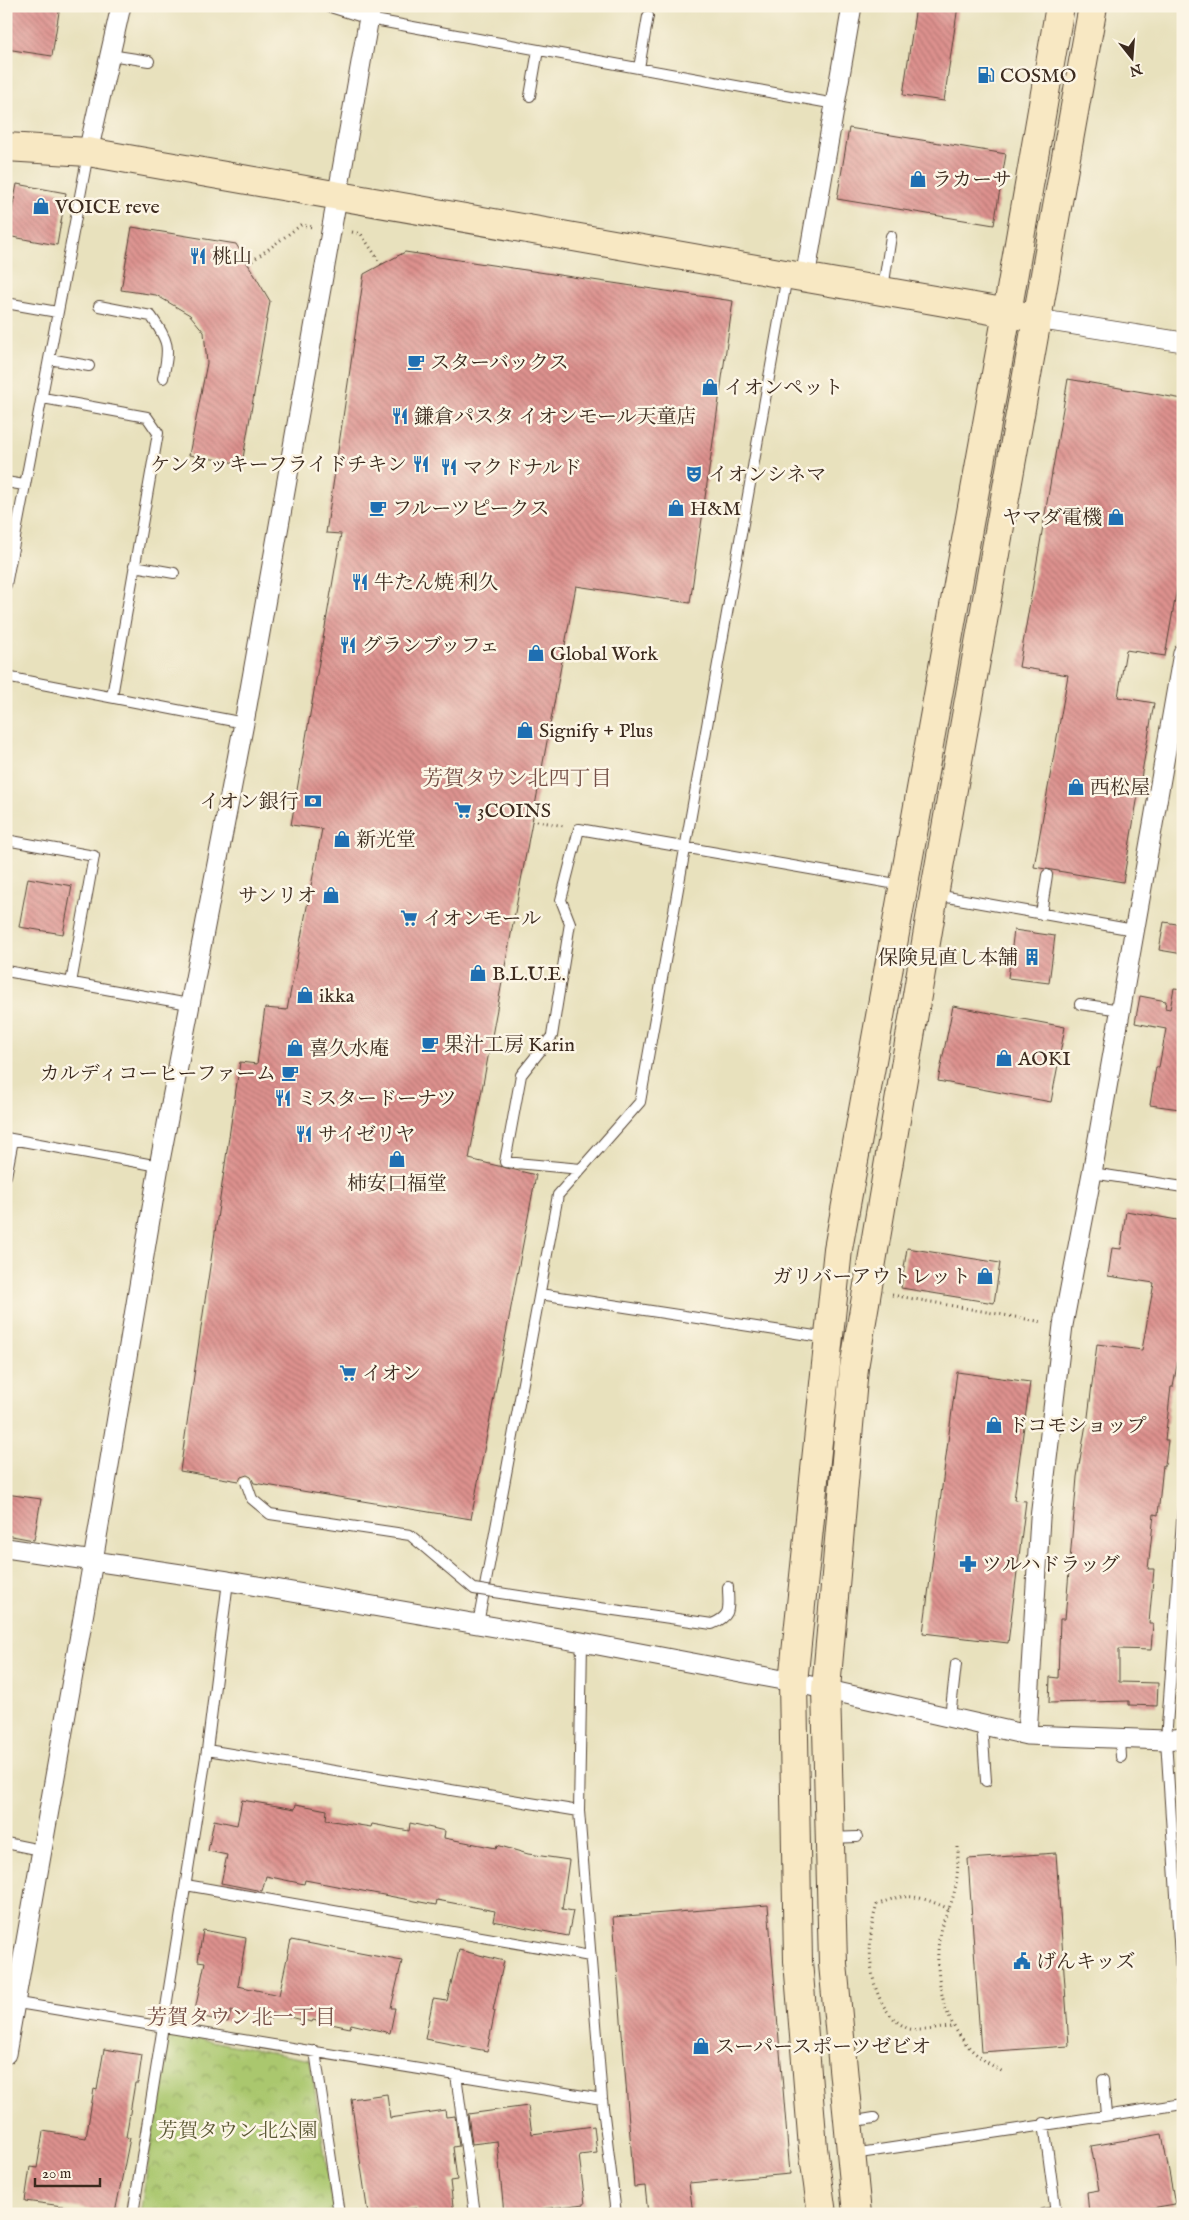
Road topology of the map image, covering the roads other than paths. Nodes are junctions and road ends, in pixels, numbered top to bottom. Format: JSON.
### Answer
{"nodes":[{"id":1,"x":121,"y":6,"type":"edge"},
{"id":2,"x":327,"y":6,"type":"edge"},
{"id":3,"x":852,"y":6,"type":"edge"},
{"id":4,"x":1060,"y":6,"type":"edge"},
{"id":5,"x":1093,"y":6,"type":"edge"},
{"id":6,"x":370,"y":13,"type":"edge"},
{"id":7,"x":648,"y":16,"type":"dead end"},
{"id":8,"x":538,"y":50,"type":"junction"},
{"id":9,"x":110,"y":55,"type":"junction"},
{"id":10,"x":149,"y":61,"type":"dead end"},
{"id":11,"x":639,"y":68,"type":"junction"},
{"id":12,"x":530,"y":96,"type":"dead end"},
{"id":13,"x":835,"y":104,"type":"junction"},
{"id":14,"x":6,"y":147,"type":"edge"},
{"id":15,"x":88,"y":152,"type":"junction"},
{"id":16,"x":337,"y":194,"type":"junction"},
{"id":17,"x":891,"y":236,"type":"dead end"},
{"id":18,"x":796,"y":276,"type":"junction"},
{"id":19,"x":883,"y":292,"type":"junction"},
{"id":20,"x":6,"y":303,"type":"edge"},
{"id":21,"x":99,"y":306,"type":"dead end"},
{"id":22,"x":57,"y":312,"type":"junction"},
{"id":23,"x":1007,"y":313,"type":"junction"},
{"id":24,"x":1037,"y":318,"type":"junction"},
{"id":25,"x":1183,"y":342,"type":"edge"},
{"id":26,"x":49,"y":359,"type":"junction"},
{"id":27,"x":89,"y":366,"type":"dead end"},
{"id":28,"x":163,"y":378,"type":"dead end"},
{"id":29,"x":43,"y":398,"type":"junction"},
{"id":30,"x":6,"y":482,"type":"edge"},
{"id":31,"x":24,"y":485,"type":"junction"},
{"id":32,"x":134,"y":566,"type":"junction"},
{"id":33,"x":174,"y":573,"type":"dead end"},
{"id":34,"x":6,"y":585,"type":"edge"},
{"id":35,"x":1183,"y":653,"type":"edge"},
{"id":36,"x":6,"y":678,"type":"edge"},
{"id":37,"x":1180,"y":692,"type":"edge"},
{"id":38,"x":112,"y":696,"type":"junction"},
{"id":39,"x":244,"y":722,"type":"junction"},
{"id":40,"x":6,"y":840,"type":"edge"},
{"id":41,"x":685,"y":848,"type":"junction"},
{"id":42,"x":1047,"y":875,"type":"dead end"},
{"id":43,"x":903,"y":885,"type":"junction"},
{"id":44,"x":934,"y":895,"type":"junction"},
{"id":45,"x":1041,"y":914,"type":"junction"},
{"id":46,"x":1134,"y":930,"type":"junction"},
{"id":47,"x":6,"y":971,"type":"edge"},
{"id":48,"x":71,"y":983,"type":"junction"},
{"id":49,"x":189,"y":1004,"type":"junction"},
{"id":50,"x":1080,"y":1004,"type":"dead end"},
{"id":51,"x":1121,"y":1010,"type":"junction"},
{"id":52,"x":10,"y":1139,"type":"edge"},
{"id":53,"x":159,"y":1166,"type":"junction"},
{"id":54,"x":581,"y":1169,"type":"junction"},
{"id":55,"x":1092,"y":1173,"type":"junction"},
{"id":56,"x":6,"y":1176,"type":"edge"},
{"id":57,"x":1183,"y":1187,"type":"edge"},
{"id":58,"x":540,"y":1294,"type":"junction"},
{"id":59,"x":828,"y":1338,"type":"junction"},
{"id":60,"x":246,"y":1482,"type":"dead end"},
{"id":61,"x":1183,"y":1507,"type":"edge"},
{"id":62,"x":6,"y":1548,"type":"edge"},
{"id":63,"x":93,"y":1561,"type":"junction"},
{"id":64,"x":228,"y":1581,"type":"junction"},
{"id":65,"x":728,"y":1588,"type":"dead end"},
{"id":66,"x":478,"y":1624,"type":"junction"},
{"id":67,"x":582,"y":1642,"type":"junction"},
{"id":68,"x":956,"y":1664,"type":"dead end"},
{"id":69,"x":793,"y":1682,"type":"junction"},
{"id":70,"x":826,"y":1689,"type":"junction"},
{"id":71,"x":950,"y":1717,"type":"junction"},
{"id":72,"x":982,"y":1724,"type":"junction"},
{"id":73,"x":1027,"y":1735,"type":"junction"},
{"id":74,"x":1174,"y":1739,"type":"edge"},
{"id":75,"x":207,"y":1750,"type":"junction"},
{"id":76,"x":986,"y":1781,"type":"dead end"},
{"id":77,"x":579,"y":1811,"type":"junction"},
{"id":78,"x":857,"y":1837,"type":"dead end"},
{"id":79,"x":830,"y":1838,"type":"junction"},
{"id":80,"x":6,"y":1843,"type":"edge"},
{"id":81,"x":40,"y":1850,"type":"junction"},
{"id":82,"x":186,"y":1886,"type":"junction"},
{"id":83,"x":590,"y":1956,"type":"junction"},
{"id":84,"x":10,"y":2001,"type":"edge"},
{"id":85,"x":1183,"y":2003,"type":"edge"},
{"id":86,"x":164,"y":2026,"type":"junction"},
{"id":87,"x":315,"y":2051,"type":"junction"},
{"id":88,"x":6,"y":2054,"type":"edge"},
{"id":89,"x":456,"y":2075,"type":"junction"},
{"id":90,"x":1102,"y":2080,"type":"dead end"},
{"id":91,"x":602,"y":2099,"type":"junction"},
{"id":92,"x":1183,"y":2104,"type":"edge"},
{"id":93,"x":1106,"y":2114,"type":"junction"},
{"id":94,"x":874,"y":2118,"type":"dead end"},
{"id":95,"x":847,"y":2122,"type":"junction"},
{"id":96,"x":1044,"y":2123,"type":"junction"},
{"id":97,"x":850,"y":2155,"type":"junction"},
{"id":98,"x":1056,"y":2213,"type":"edge"},
{"id":99,"x":132,"y":2214,"type":"edge"},
{"id":100,"x":339,"y":2214,"type":"edge"},
{"id":101,"x":475,"y":2214,"type":"edge"},
{"id":102,"x":616,"y":2214,"type":"edge"},
{"id":103,"x":822,"y":2214,"type":"edge"},
{"id":104,"x":857,"y":2214,"type":"edge"},
{"id":105,"x":1043,"y":2214,"type":"edge"}],
"edges":[{"from":1,"to":9,"type":"street"},
{"from":2,"to":6,"type":"lane"},
{"from":3,"to":13,"type":"street"},
{"from":4,"to":23,"type":"street"},
{"from":5,"to":24,"type":"street"},
{"from":6,"to":8,"type":"lane"},
{"from":6,"to":16,"type":"street"},
{"from":7,"to":11,"type":"lane"},
{"from":8,"to":11,"type":"lane"},
{"from":8,"to":12,"type":"lane"},
{"from":9,"to":10,"type":"lane"},
{"from":9,"to":15,"type":"street"},
{"from":11,"to":13,"type":"lane"},
{"from":13,"to":18,"type":"street"},
{"from":14,"to":15,"type":"street"},
{"from":15,"to":16,"type":"street"},
{"from":15,"to":22,"type":"lane"},
{"from":16,"to":18,"type":"street"},
{"from":16,"to":39,"type":"street"},
{"from":17,"to":19,"type":"lane"},
{"from":18,"to":19,"type":"street"},
{"from":18,"to":41,"type":"lane"},
{"from":19,"to":23,"type":"street"},
{"from":20,"to":22,"type":"lane"},
{"from":21,"to":28,"type":"lane"},
{"from":22,"to":26,"type":"lane"},
{"from":23,"to":24,"type":"street"},
{"from":23,"to":43,"type":"street"},
{"from":24,"to":25,"type":"street"},
{"from":24,"to":44,"type":"street"},
{"from":26,"to":27,"type":"lane"},
{"from":26,"to":29,"type":"lane"},
{"from":29,"to":31,"type":"lane"},
{"from":29,"to":32,"type":"lane"},
{"from":30,"to":31,"type":"lane"},
{"from":31,"to":34,"type":"lane"},
{"from":32,"to":33,"type":"lane"},
{"from":32,"to":38,"type":"lane"},
{"from":35,"to":37,"type":"street"},
{"from":36,"to":38,"type":"lane"},
{"from":37,"to":46,"type":"street"},
{"from":38,"to":39,"type":"lane"},
{"from":39,"to":49,"type":"street"},
{"from":40,"to":48,"type":"lane"},
{"from":41,"to":43,"type":"lane"},
{"from":41,"to":54,"type":"lane"},
{"from":41,"to":54,"type":"lane"},
{"from":42,"to":45,"type":"lane"},
{"from":43,"to":59,"type":"street"},
{"from":44,"to":45,"type":"lane"},
{"from":44,"to":70,"type":"street"},
{"from":45,"to":46,"type":"lane"},
{"from":46,"to":51,"type":"street"},
{"from":47,"to":48,"type":"lane"},
{"from":48,"to":49,"type":"lane"},
{"from":49,"to":53,"type":"street"},
{"from":50,"to":51,"type":"lane"},
{"from":51,"to":55,"type":"street"},
{"from":52,"to":53,"type":"lane"},
{"from":52,"to":56,"type":"lane"},
{"from":53,"to":63,"type":"street"},
{"from":54,"to":58,"type":"lane"},
{"from":55,"to":57,"type":"lane"},
{"from":55,"to":73,"type":"street"},
{"from":58,"to":59,"type":"lane"},
{"from":58,"to":66,"type":"lane"},
{"from":59,"to":69,"type":"street"},
{"from":60,"to":65,"type":"lane","bridge":true},
{"from":61,"to":74,"type":"lane"},
{"from":62,"to":63,"type":"street"},
{"from":63,"to":64,"type":"street"},
{"from":63,"to":81,"type":"street"},
{"from":64,"to":66,"type":"street"},
{"from":64,"to":75,"type":"lane"},
{"from":66,"to":67,"type":"street"},
{"from":67,"to":69,"type":"street"},
{"from":67,"to":77,"type":"lane"},
{"from":68,"to":71,"type":"lane"},
{"from":69,"to":70,"type":"street"},
{"from":69,"to":103,"type":"street"},
{"from":70,"to":71,"type":"street"},
{"from":70,"to":79,"type":"street"},
{"from":71,"to":72,"type":"street"},
{"from":72,"to":73,"type":"street"},
{"from":72,"to":76,"type":"lane"},
{"from":73,"to":74,"type":"street"},
{"from":74,"to":85,"type":"lane"},
{"from":75,"to":77,"type":"lane"},
{"from":75,"to":82,"type":"lane"},
{"from":77,"to":83,"type":"lane"},
{"from":78,"to":79,"type":"lane"},
{"from":79,"to":95,"type":"street"},
{"from":80,"to":81,"type":"lane"},
{"from":81,"to":84,"type":"street"},
{"from":82,"to":83,"type":"lane"},
{"from":82,"to":86,"type":"lane"},
{"from":83,"to":91,"type":"lane"},
{"from":84,"to":86,"type":"lane"},
{"from":84,"to":88,"type":"street"},
{"from":86,"to":87,"type":"lane"},
{"from":86,"to":99,"type":"lane"},
{"from":87,"to":89,"type":"lane"},
{"from":87,"to":100,"type":"lane"},
{"from":89,"to":91,"type":"lane"},
{"from":89,"to":101,"type":"lane"},
{"from":90,"to":93,"type":"lane"},
{"from":91,"to":102,"type":"lane"},
{"from":92,"to":93,"type":"lane"},
{"from":93,"to":96,"type":"lane"},
{"from":94,"to":95,"type":"lane"},
{"from":95,"to":97,"type":"street"},
{"from":96,"to":97,"type":"lane"},
{"from":96,"to":98,"type":"lane"},
{"from":97,"to":104,"type":"street"},
{"from":98,"to":105,"type":"lane"}]}
